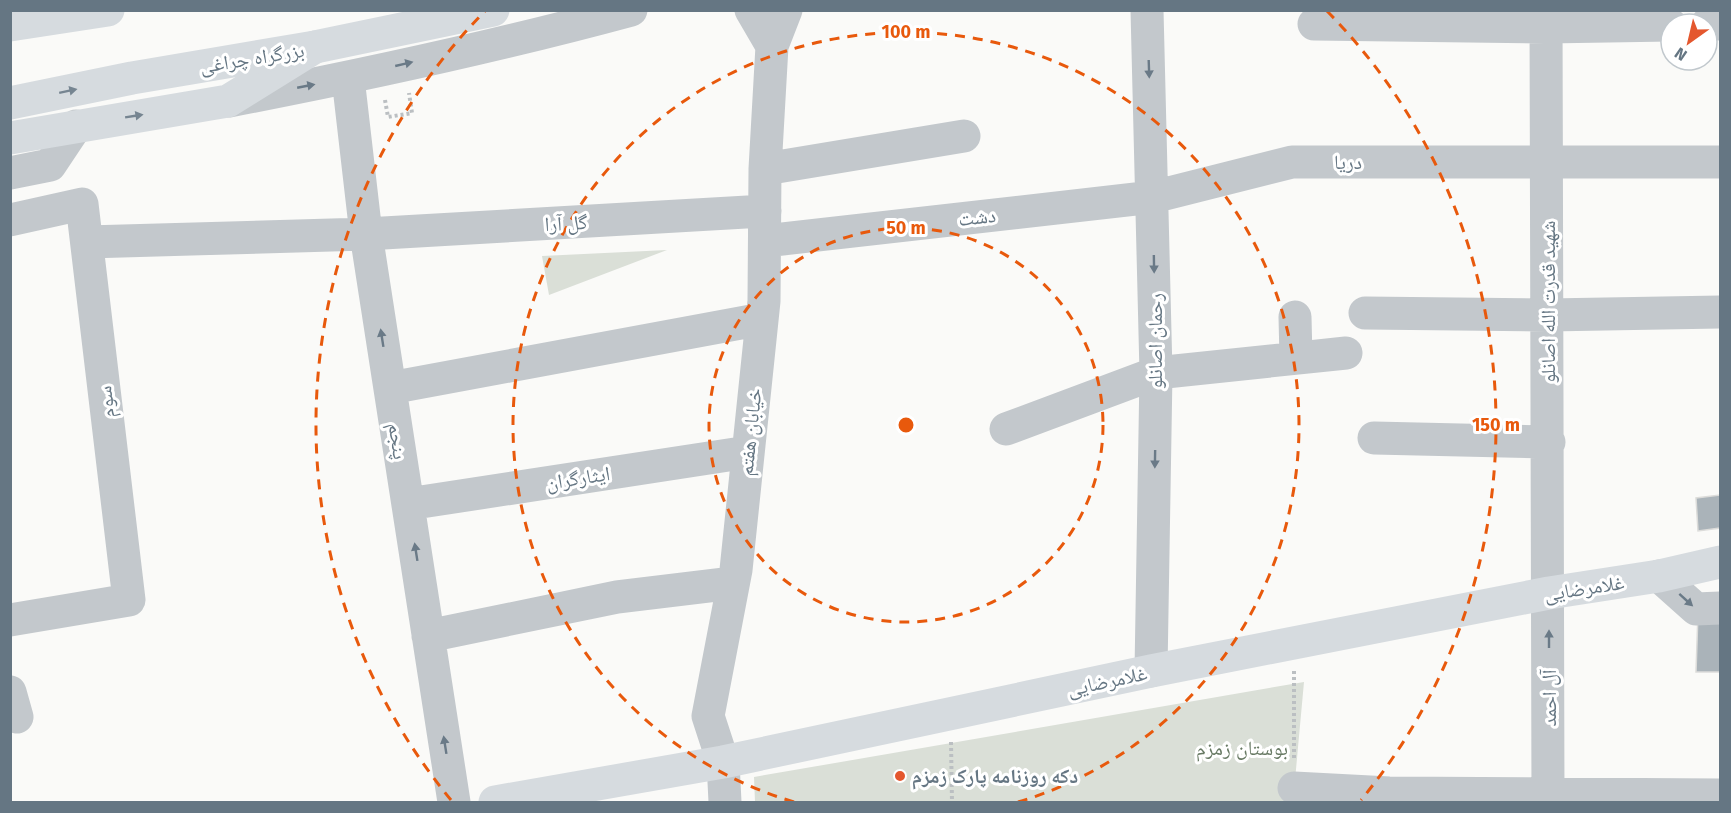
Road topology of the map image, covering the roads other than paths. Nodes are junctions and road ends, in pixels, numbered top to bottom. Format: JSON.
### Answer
{"nodes":[{"id":1,"x":108,"y":10,"type":"edge"},
{"id":2,"x":493,"y":10,"type":"edge"},
{"id":3,"x":631,"y":10,"type":"edge"},
{"id":4,"x":751,"y":10,"type":"edge"},
{"id":5,"x":786,"y":10,"type":"edge"},
{"id":6,"x":1147,"y":10,"type":"edge"},
{"id":7,"x":1546,"y":19,"type":"edge"},
{"id":8,"x":1314,"y":24,"type":"dead end"},
{"id":9,"x":1659,"y":24,"type":"edge"},
{"id":10,"x":10,"y":25,"type":"edge"},
{"id":11,"x":772,"y":46,"type":"junction"},
{"id":12,"x":315,"y":47,"type":"junction"},
{"id":13,"x":348,"y":78,"type":"junction"},
{"id":14,"x":228,"y":101,"type":"junction"},
{"id":15,"x":10,"y":103,"type":"edge"},
{"id":16,"x":76,"y":126,"type":"junction"},
{"id":17,"x":964,"y":136,"type":"dead end"},
{"id":18,"x":10,"y":138,"type":"edge"},
{"id":19,"x":1548,"y":162,"type":"junction"},
{"id":20,"x":1720,"y":162,"type":"edge"},
{"id":21,"x":765,"y":169,"type":"junction"},
{"id":22,"x":10,"y":173,"type":"edge"},
{"id":23,"x":1153,"y":197,"type":"junction"},
{"id":24,"x":10,"y":220,"type":"edge"},
{"id":25,"x":765,"y":226,"type":"junction"},
{"id":26,"x":366,"y":234,"type":"junction"},
{"id":27,"x":87,"y":242,"type":"junction"},
{"id":28,"x":1720,"y":312,"type":"edge"},
{"id":29,"x":1365,"y":313,"type":"dead end"},
{"id":30,"x":1548,"y":315,"type":"junction"},
{"id":31,"x":1295,"y":317,"type":"dead end"},
{"id":32,"x":762,"y":320,"type":"junction"},
{"id":33,"x":1347,"y":352,"type":"dead end"},
{"id":34,"x":1296,"y":358,"type":"junction"},
{"id":35,"x":1156,"y":373,"type":"junction"},
{"id":36,"x":390,"y":388,"type":"junction"},
{"id":37,"x":1006,"y":429,"type":"dead end"},
{"id":38,"x":1374,"y":438,"type":"dead end"},
{"id":39,"x":1549,"y":442,"type":"junction"},
{"id":40,"x":748,"y":452,"type":"junction"},
{"id":41,"x":408,"y":504,"type":"junction"},
{"id":42,"x":1720,"y":562,"type":"edge"},
{"id":43,"x":1659,"y":576,"type":"junction"},
{"id":44,"x":733,"y":583,"type":"junction"},
{"id":45,"x":1549,"y":593,"type":"junction"},
{"id":46,"x":1720,"y":608,"type":"edge"},
{"id":47,"x":10,"y":620,"type":"edge"},
{"id":48,"x":428,"y":636,"type":"junction"},
{"id":49,"x":1151,"y":672,"type":"junction"},
{"id":50,"x":723,"y":762,"type":"junction"},
{"id":51,"x":1294,"y":788,"type":"road end"},
{"id":52,"x":1720,"y":795,"type":"edge"},
{"id":53,"x":1388,"y":798,"type":"edge"},
{"id":54,"x":1549,"y":799,"type":"edge"},
{"id":55,"x":454,"y":802,"type":"edge"},
{"id":56,"x":495,"y":802,"type":"edge"},
{"id":57,"x":724,"y":802,"type":"edge"}],
"edges":[{"from":1,"to":10,"type":"main road"},
{"from":2,"to":12,"type":"main road","name":"بزرگراه چراغی"},
{"from":13,"to":3,"type":"street","one_way":true},
{"from":4,"to":11,"type":"street"},
{"from":5,"to":11,"type":"street","name":"خیابان هفتم"},
{"from":6,"to":23,"type":"street","name":"رحمان اصانلو","one_way":true},
{"from":7,"to":8,"type":"street"},
{"from":7,"to":9,"type":"street"},
{"from":7,"to":19,"type":"street","name":"شهید قدرت الله اصانلو"},
{"from":11,"to":21,"type":"street","name":"خیابان هفتم"},
{"from":12,"to":14,"type":"main road"},
{"from":15,"to":12,"type":"main road","name":"بزرگراه چراغی","one_way":true},
{"from":14,"to":13,"type":"street","one_way":true},
{"from":13,"to":26,"type":"street","name":"پنجم"},
{"from":16,"to":14,"type":"main road","one_way":true},
{"from":16,"to":18,"type":"main road"},
{"from":16,"to":22,"type":"street"},
{"from":17,"to":21,"type":"street"},
{"from":19,"to":20,"type":"street","name":"دریا"},
{"from":19,"to":23,"type":"street","name":"دریا"},
{"from":19,"to":30,"type":"street","name":"شهید قدرت الله اصانلو"},
{"from":21,"to":25,"type":"street","name":"خیابان هفتم"},
{"from":23,"to":25,"type":"street","name":"دشت"},
{"from":23,"to":35,"type":"street","name":"رحمان اصانلو","one_way":true},
{"from":24,"to":27,"type":"street","name":"سوم"},
{"from":25,"to":26,"type":"street","name":"گل آرا"},
{"from":25,"to":32,"type":"street","name":"خیابان هفتم"},
{"from":26,"to":27,"type":"street","name":"گل آرا"},
{"from":36,"to":26,"type":"street","name":"پنجم","one_way":true},
{"from":27,"to":47,"type":"street","name":"سوم"},
{"from":28,"to":30,"type":"street"},
{"from":29,"to":30,"type":"street"},
{"from":30,"to":39,"type":"street","name":"شهید قدرت الله اصانلو"},
{"from":31,"to":34,"type":"street"},
{"from":32,"to":36,"type":"street"},
{"from":32,"to":40,"type":"street","name":"خیابان هفتم"},
{"from":33,"to":34,"type":"street"},
{"from":34,"to":35,"type":"street"},
{"from":35,"to":37,"type":"street"},
{"from":35,"to":49,"type":"street","name":"رحمان اصانلو","one_way":true},
{"from":36,"to":41,"type":"street","name":"پنجم"},
{"from":38,"to":39,"type":"street"},
{"from":39,"to":45,"type":"street","name":"شهید قدرت الله اصانلو"},
{"from":40,"to":41,"type":"street","name":"ایثارگران"},
{"from":40,"to":44,"type":"street","name":"خیابان هفتم"},
{"from":48,"to":41,"type":"street","name":"پنجم","one_way":true},
{"from":42,"to":43,"type":"main road","name":"غلامرضایی"},
{"from":43,"to":45,"type":"main road","name":"غلامرضایی"},
{"from":43,"to":46,"type":"street","one_way":true},
{"from":44,"to":48,"type":"street"},
{"from":44,"to":50,"type":"street","name":"خیابان هفتم"},
{"from":45,"to":49,"type":"main road","name":"غلامرضایی"},
{"from":54,"to":45,"type":"street","name":"آل احمد","one_way":true},
{"from":55,"to":48,"type":"street","name":"پنجم","one_way":true},
{"from":49,"to":50,"type":"main road","name":"غلامرضایی"},
{"from":50,"to":56,"type":"main road","name":"غلامرضایی"},
{"from":50,"to":57,"type":"street","name":"خیابان هفتم"},
{"from":51,"to":53,"type":"street"},
{"from":52,"to":54,"type":"street"},
{"from":53,"to":54,"type":"street"}]}
